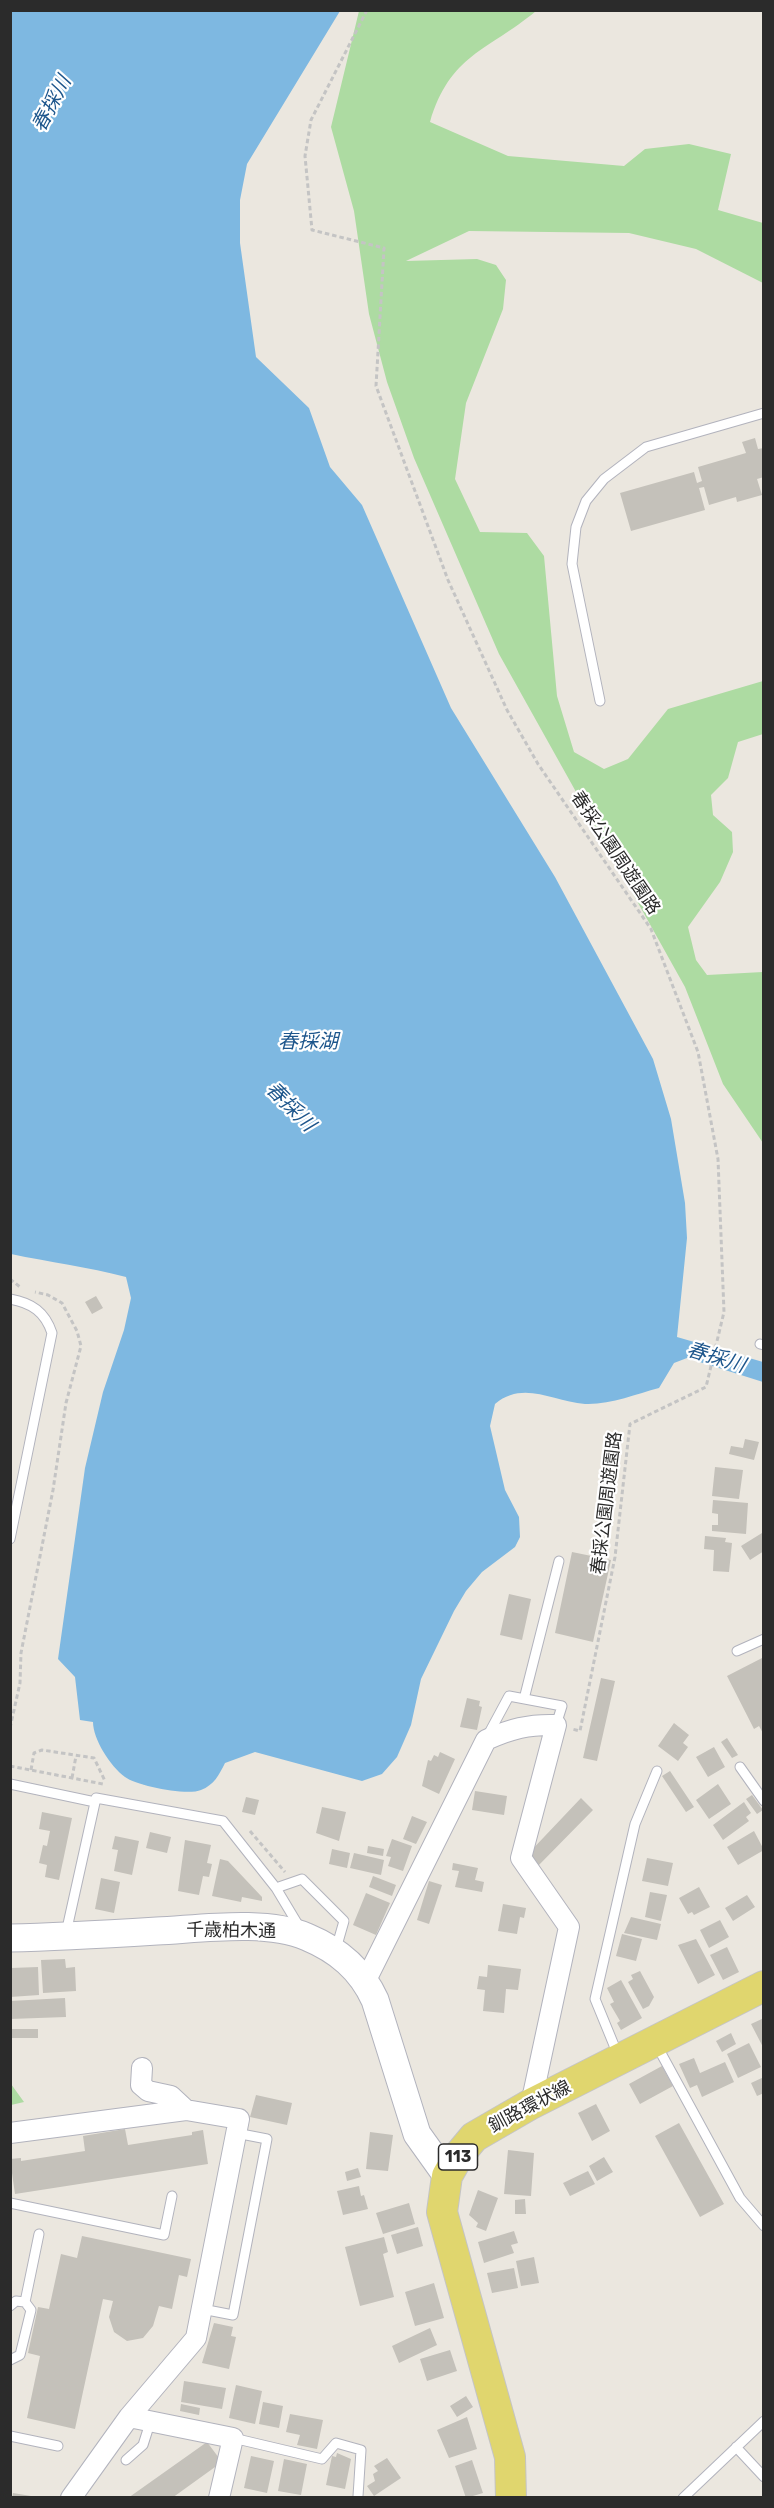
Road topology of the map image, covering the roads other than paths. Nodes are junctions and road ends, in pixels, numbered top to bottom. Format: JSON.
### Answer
{"nodes":[{"id":1,"x":764,"y":413,"type":"edge"},
{"id":2,"x":600,"y":701,"type":"dead end"},
{"id":3,"x":10,"y":1299,"type":"edge"},
{"id":4,"x":10,"y":1539,"type":"edge"},
{"id":5,"x":559,"y":1561,"type":"dead end"},
{"id":6,"x":764,"y":1639,"type":"edge"},
{"id":7,"x":737,"y":1651,"type":"dead end"},
{"id":8,"x":524,"y":1700,"type":"junction"},
{"id":9,"x":556,"y":1725,"type":"junction"},
{"id":10,"x":486,"y":1740,"type":"junction"},
{"id":11,"x":740,"y":1767,"type":"dead end"},
{"id":12,"x":657,"y":1771,"type":"dead end"},
{"id":13,"x":10,"y":1784,"type":"edge"},
{"id":14,"x":764,"y":1801,"type":"edge"},
{"id":15,"x":95,"y":1802,"type":"junction"},
{"id":16,"x":276,"y":1888,"type":"junction"},
{"id":17,"x":305,"y":1935,"type":"junction"},
{"id":18,"x":66,"y":1937,"type":"junction"},
{"id":19,"x":10,"y":1938,"type":"edge"},
{"id":20,"x":335,"y":1951,"type":"junction"},
{"id":21,"x":366,"y":1980,"type":"junction"},
{"id":22,"x":764,"y":1986,"type":"edge"},
{"id":23,"x":655,"y":2042,"type":"junction"},
{"id":24,"x":621,"y":2060,"type":"junction"},
{"id":25,"x":142,"y":2068,"type":"dead end"},
{"id":26,"x":531,"y":2104,"type":"junction"},
{"id":27,"x":186,"y":2110,"type":"junction"},
{"id":28,"x":10,"y":2133,"type":"edge"},
{"id":29,"x":236,"y":2133,"type":"junction"},
{"id":30,"x":447,"y":2176,"type":"junction"},
{"id":31,"x":172,"y":2196,"type":"dead end"},
{"id":32,"x":10,"y":2203,"type":"edge"},
{"id":33,"x":764,"y":2226,"type":"edge"},
{"id":34,"x":39,"y":2234,"type":"dead end"},
{"id":35,"x":25,"y":2302,"type":"junction"},
{"id":36,"x":10,"y":2306,"type":"edge"},
{"id":37,"x":202,"y":2309,"type":"junction"},
{"id":38,"x":10,"y":2360,"type":"edge"},
{"id":39,"x":129,"y":2417,"type":"junction"},
{"id":40,"x":764,"y":2421,"type":"edge"},
{"id":41,"x":150,"y":2422,"type":"junction"},
{"id":42,"x":10,"y":2436,"type":"edge"},
{"id":43,"x":233,"y":2438,"type":"junction"},
{"id":44,"x":58,"y":2446,"type":"dead end"},
{"id":45,"x":736,"y":2447,"type":"junction"},
{"id":46,"x":126,"y":2460,"type":"dead end"},
{"id":47,"x":764,"y":2477,"type":"edge"},
{"id":48,"x":358,"y":2496,"type":"edge"},
{"id":49,"x":71,"y":2498,"type":"edge"},
{"id":50,"x":219,"y":2498,"type":"edge"},
{"id":51,"x":511,"y":2498,"type":"edge"},
{"id":52,"x":683,"y":2498,"type":"edge"}],
"edges":[{"from":1,"to":2,"type":"lane"},
{"from":3,"to":4,"type":"lane"},
{"from":5,"to":8,"type":"lane"},
{"from":6,"to":7,"type":"lane"},
{"from":8,"to":9,"type":"lane"},
{"from":8,"to":10,"type":"lane"},
{"from":9,"to":10,"type":"street"},
{"from":9,"to":26,"type":"street"},
{"from":10,"to":21,"type":"street"},
{"from":11,"to":14,"type":"lane"},
{"from":12,"to":24,"type":"lane"},
{"from":13,"to":15,"type":"lane"},
{"from":15,"to":16,"type":"lane"},
{"from":15,"to":18,"type":"lane"},
{"from":16,"to":17,"type":"lane"},
{"from":16,"to":20,"type":"lane"},
{"from":17,"to":18,"type":"street","name":"千歳柏木通"},
{"from":17,"to":20,"type":"street","name":"千歳柏木通"},
{"from":18,"to":19,"type":"street","name":"千歳柏木通"},
{"from":20,"to":21,"type":"street","name":"千歳柏木通"},
{"from":21,"to":30,"type":"street","name":"千歳柏木通"},
{"from":22,"to":23,"type":"main road","name":"釧路環状線","number":"113"},
{"from":23,"to":24,"type":"main road","name":"釧路環状線","number":"113"},
{"from":23,"to":33,"type":"lane"},
{"from":24,"to":26,"type":"main road","name":"釧路環状線","number":"113"},
{"from":25,"to":27,"type":"street"},
{"from":26,"to":30,"type":"main road","name":"釧路環状線","number":"113"},
{"from":27,"to":28,"type":"street"},
{"from":27,"to":29,"type":"street"},
{"from":29,"to":37,"type":"street"},
{"from":29,"to":37,"type":"lane"},
{"from":30,"to":51,"type":"main road","name":"釧路環状線","number":"113"},
{"from":31,"to":32,"type":"lane"},
{"from":34,"to":35,"type":"lane"},
{"from":35,"to":36,"type":"lane"},
{"from":35,"to":38,"type":"lane"},
{"from":37,"to":39,"type":"street"},
{"from":39,"to":41,"type":"street"},
{"from":39,"to":49,"type":"street"},
{"from":40,"to":45,"type":"lane"},
{"from":41,"to":43,"type":"street"},
{"from":41,"to":46,"type":"lane"},
{"from":42,"to":44,"type":"lane"},
{"from":43,"to":48,"type":"lane"},
{"from":43,"to":50,"type":"street"},
{"from":45,"to":47,"type":"lane"},
{"from":45,"to":52,"type":"lane"}]}
